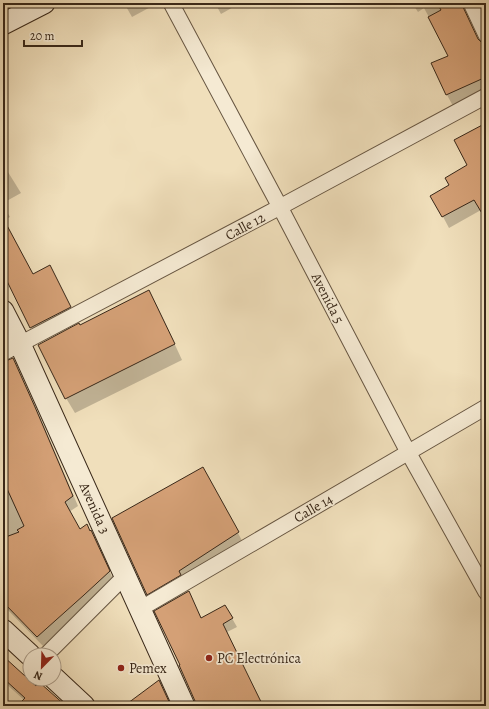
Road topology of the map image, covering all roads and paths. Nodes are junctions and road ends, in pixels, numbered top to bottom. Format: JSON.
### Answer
{"nodes":[{"id":1,"x":44,"y":3,"type":"edge"},
{"id":2,"x":172,"y":3,"type":"edge"},
{"id":3,"x":471,"y":3,"type":"edge"},
{"id":4,"x":3,"y":24,"type":"edge"},
{"id":5,"x":486,"y":35,"type":"edge"},
{"id":6,"x":486,"y":96,"type":"edge"},
{"id":7,"x":280,"y":207,"type":"junction"},
{"id":8,"x":3,"y":311,"type":"edge"},
{"id":9,"x":12,"y":349,"type":"edge"},
{"id":10,"x":486,"y":407,"type":"edge"},
{"id":11,"x":408,"y":452,"type":"junction"},
{"id":12,"x":125,"y":576,"type":"junction"},
{"id":13,"x":486,"y":592,"type":"edge"},
{"id":14,"x":140,"y":609,"type":"junction"},
{"id":15,"x":3,"y":630,"type":"edge"},
{"id":16,"x":54,"y":647,"type":"edge"},
{"id":17,"x":22,"y":648,"type":"edge"},
{"id":18,"x":62,"y":685,"type":"edge"},
{"id":19,"x":84,"y":706,"type":"edge"},
{"id":20,"x":184,"y":706,"type":"edge"}],
"edges":[{"from":1,"to":4,"type":"main road"},
{"from":2,"to":7,"type":"street","name":"Avenida 5"},
{"from":3,"to":5,"type":"street"},
{"from":6,"to":7,"type":"street","name":"Calle 12"},
{"from":7,"to":9,"type":"street","name":"Calle 12"},
{"from":7,"to":11,"type":"street","name":"Avenida 5"},
{"from":8,"to":9,"type":"main road","name":"Avenida 3"},
{"from":9,"to":12,"type":"main road","name":"Avenida 3"},
{"from":10,"to":11,"type":"street","name":"Calle 14"},
{"from":11,"to":13,"type":"street","name":"Avenida 5"},
{"from":11,"to":14,"type":"street","name":"Calle 14"},
{"from":12,"to":14,"type":"main road","name":"Avenida 3"},
{"from":12,"to":16,"type":"street"},
{"from":14,"to":20,"type":"main road","name":"Avenida 3"},
{"from":15,"to":17,"type":"main road"},
{"from":18,"to":19,"type":"main road"}]}
